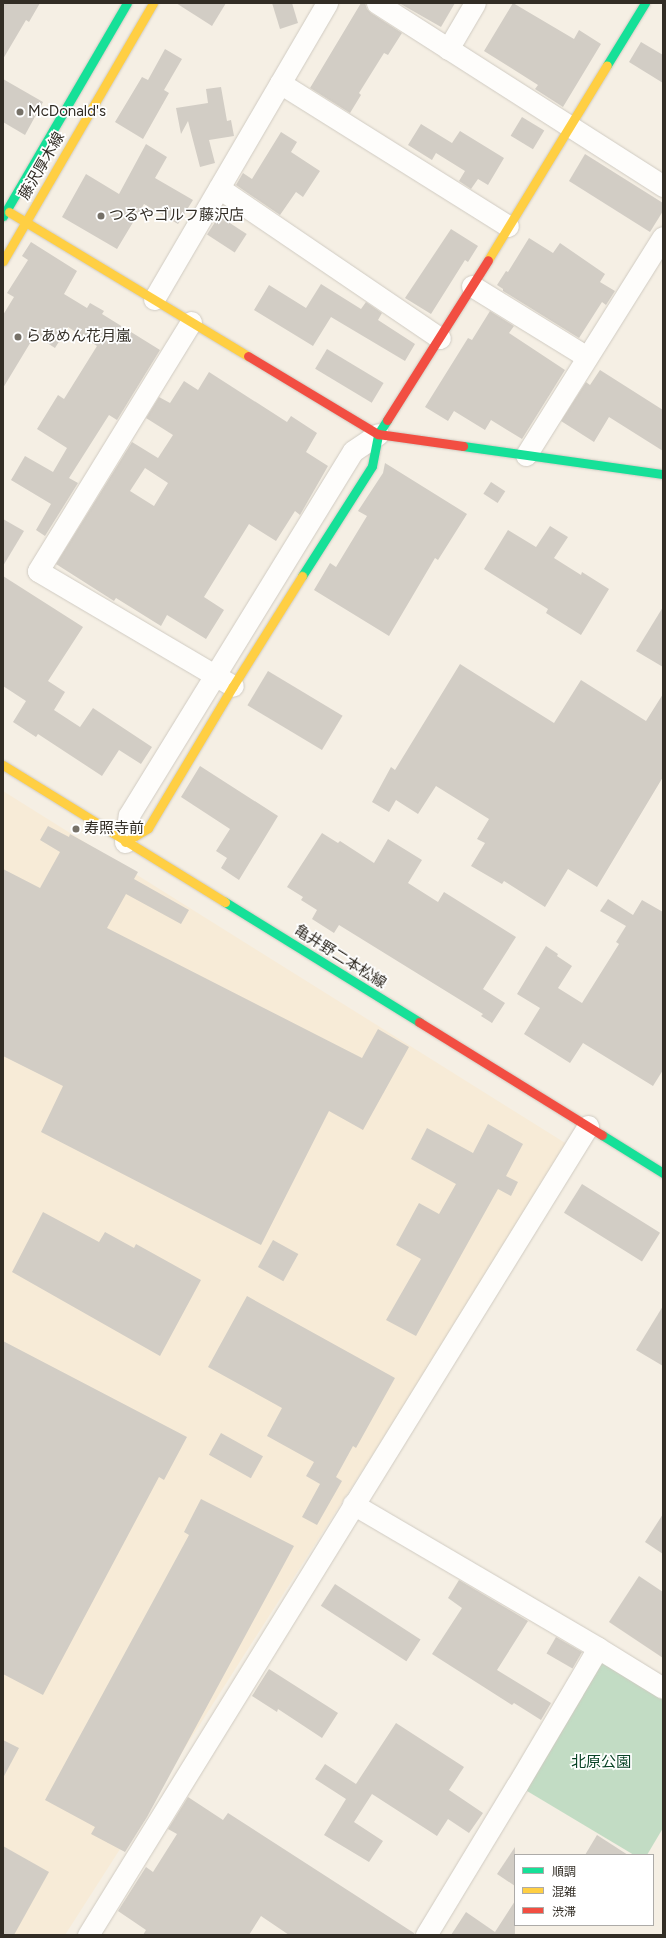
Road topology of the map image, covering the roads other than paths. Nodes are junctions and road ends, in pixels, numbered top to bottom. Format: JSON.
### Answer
{"nodes":[{"id":1,"x":128,"y":3,"type":"edge"},
{"id":2,"x":153,"y":3,"type":"edge"},
{"id":3,"x":327,"y":3,"type":"edge"},
{"id":4,"x":377,"y":3,"type":"edge"},
{"id":5,"x":475,"y":3,"type":"edge"},
{"id":6,"x":645,"y":3,"type":"edge"},
{"id":7,"x":448,"y":49,"type":"junction"},
{"id":8,"x":280,"y":84,"type":"junction"},
{"id":9,"x":570,"y":126,"type":"junction"},
{"id":10,"x":663,"y":186,"type":"edge"},
{"id":11,"x":219,"y":188,"type":"junction"},
{"id":12,"x":4,"y":212,"type":"edge"},
{"id":13,"x":25,"y":222,"type":"junction"},
{"id":14,"x":508,"y":226,"type":"junction"},
{"id":15,"x":663,"y":237,"type":"edge"},
{"id":16,"x":3,"y":261,"type":"edge"},
{"id":17,"x":472,"y":286,"type":"junction"},
{"id":18,"x":154,"y":299,"type":"junction"},
{"id":19,"x":191,"y":322,"type":"junction"},
{"id":20,"x":440,"y":338,"type":"junction"},
{"id":21,"x":587,"y":357,"type":"junction"},
{"id":22,"x":378,"y":434,"type":"junction"},
{"id":23,"x":526,"y":455,"type":"junction"},
{"id":24,"x":661,"y":471,"type":"edge"},
{"id":25,"x":215,"y":675,"type":"junction"},
{"id":26,"x":233,"y":686,"type":"junction"},
{"id":27,"x":3,"y":765,"type":"edge"},
{"id":28,"x":125,"y":842,"type":"junction"},
{"id":29,"x":588,"y":1126,"type":"junction"},
{"id":30,"x":663,"y":1173,"type":"edge"},
{"id":31,"x":353,"y":1504,"type":"junction"},
{"id":32,"x":598,"y":1648,"type":"junction"},
{"id":33,"x":663,"y":1688,"type":"edge"},
{"id":34,"x":88,"y":1935,"type":"edge"},
{"id":35,"x":426,"y":1935,"type":"edge"}],
"edges":[{"from":1,"to":12,"type":"street","name":"藤沢厚木線"},
{"from":2,"to":13,"type":"street","name":"藤沢厚木線"},
{"from":3,"to":8,"type":"street"},
{"from":4,"to":7,"type":"street"},
{"from":5,"to":7,"type":"street"},
{"from":6,"to":9,"type":"street"},
{"from":7,"to":9,"type":"street"},
{"from":8,"to":11,"type":"street"},
{"from":8,"to":14,"type":"street"},
{"from":9,"to":10,"type":"street"},
{"from":9,"to":14,"type":"street"},
{"from":11,"to":18,"type":"street"},
{"from":11,"to":20,"type":"street"},
{"from":12,"to":13,"type":"street"},
{"from":13,"to":16,"type":"street","name":"藤沢厚木線"},
{"from":13,"to":18,"type":"street"},
{"from":14,"to":17,"type":"street"},
{"from":15,"to":21,"type":"street"},
{"from":17,"to":20,"type":"street"},
{"from":17,"to":21,"type":"street"},
{"from":18,"to":19,"type":"street"},
{"from":19,"to":22,"type":"street"},
{"from":19,"to":25,"type":"street"},
{"from":20,"to":22,"type":"street"},
{"from":21,"to":23,"type":"street"},
{"from":22,"to":23,"type":"street"},
{"from":22,"to":25,"type":"street"},
{"from":22,"to":26,"type":"street"},
{"from":23,"to":24,"type":"street"},
{"from":25,"to":26,"type":"street"},
{"from":25,"to":28,"type":"street"},
{"from":26,"to":28,"type":"street"},
{"from":27,"to":28,"type":"street","name":"亀井野二本松線"},
{"from":28,"to":29,"type":"street","name":"亀井野二本松線"},
{"from":29,"to":30,"type":"street","name":"亀井野二本松線"},
{"from":29,"to":31,"type":"street"},
{"from":31,"to":32,"type":"street"},
{"from":31,"to":34,"type":"street"},
{"from":32,"to":33,"type":"street"},
{"from":32,"to":35,"type":"street"}]}
